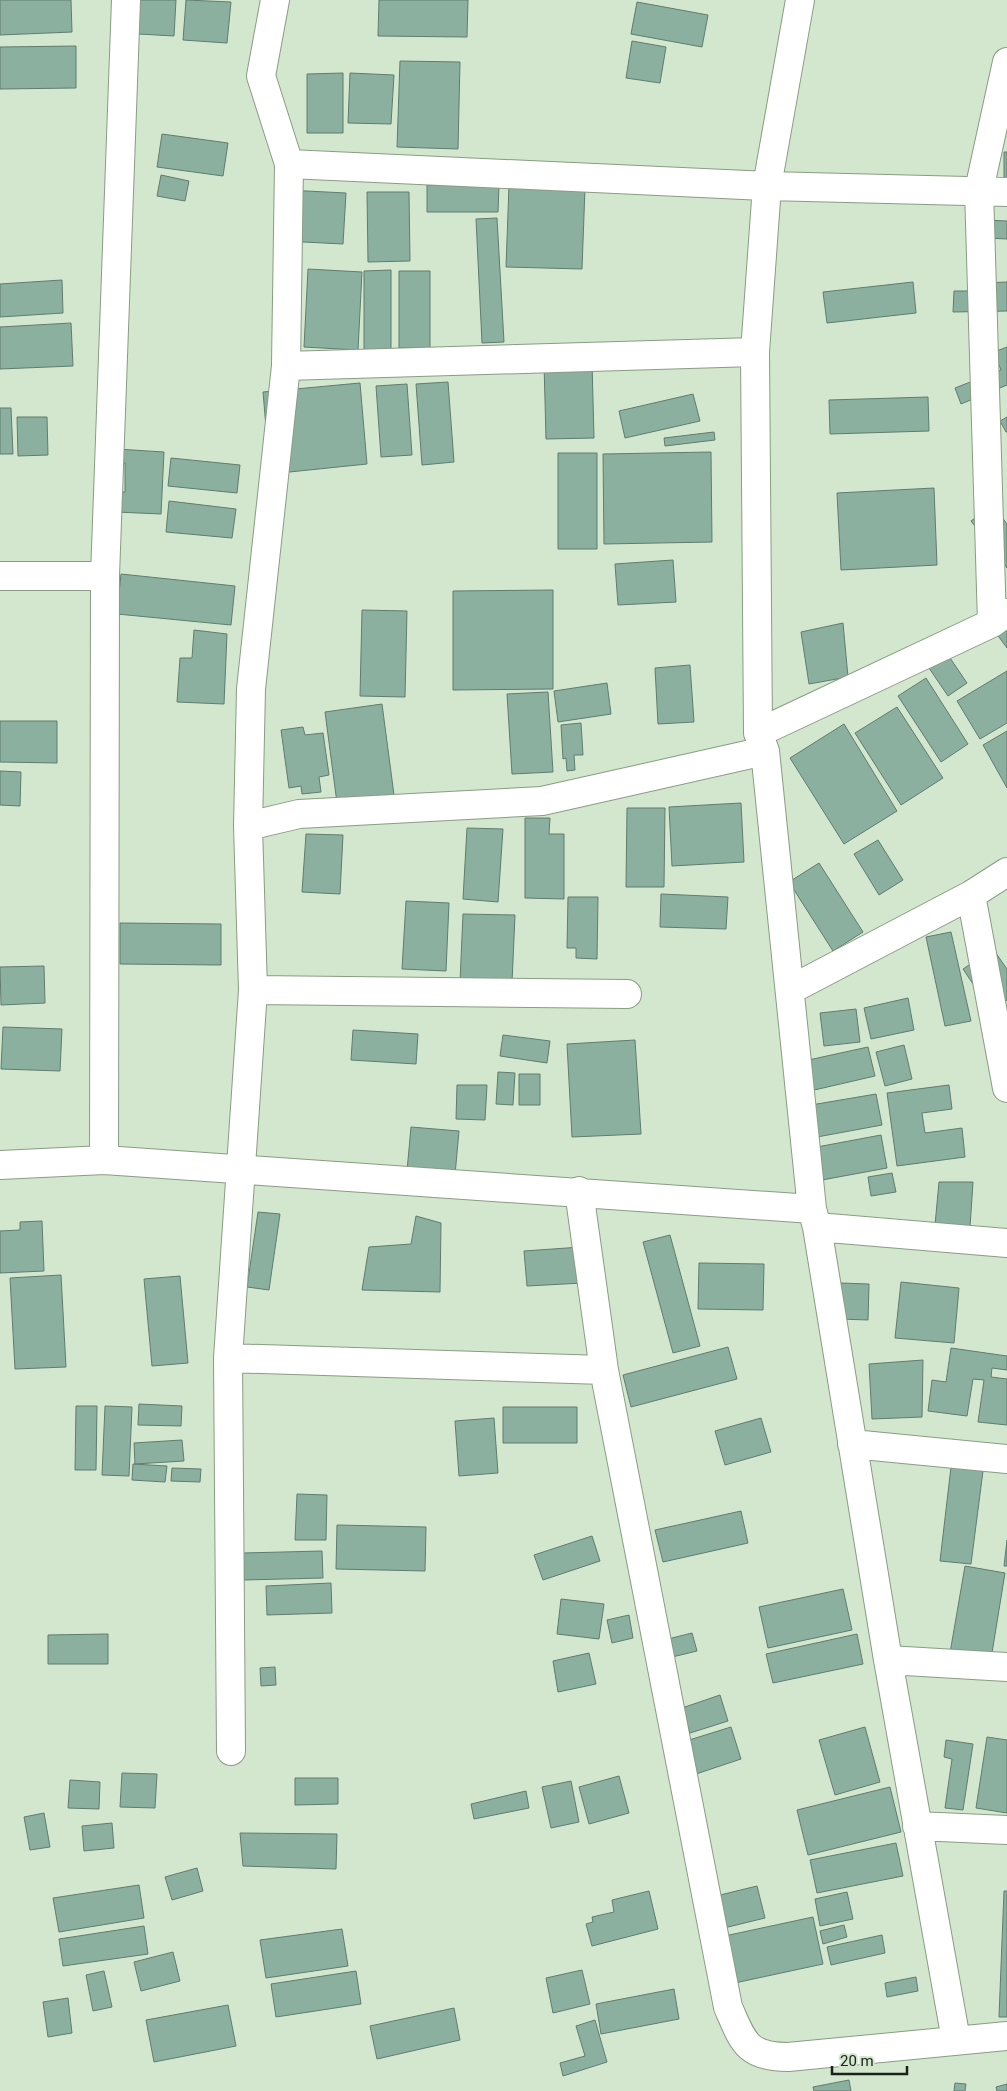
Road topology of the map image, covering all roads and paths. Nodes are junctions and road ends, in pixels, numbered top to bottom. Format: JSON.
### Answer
{"nodes":[{"id":1,"x":126,"y":0,"type":"edge"},
{"id":2,"x":275,"y":0,"type":"edge"},
{"id":3,"x":800,"y":0,"type":"edge"},
{"id":4,"x":1007,"y":62,"type":"edge"},
{"id":5,"x":289,"y":164,"type":"junction"},
{"id":6,"x":767,"y":186,"type":"junction"},
{"id":7,"x":979,"y":190,"type":"junction"},
{"id":8,"x":1007,"y":192,"type":"edge"},
{"id":9,"x":755,"y":352,"type":"junction"},
{"id":10,"x":286,"y":366,"type":"junction"},
{"id":11,"x":0,"y":576,"type":"edge"},
{"id":12,"x":105,"y":576,"type":"junction"},
{"id":13,"x":1000,"y":617,"type":"edge"},
{"id":14,"x":761,"y":742,"type":"junction"},
{"id":15,"x":248,"y":826,"type":"junction"},
{"id":16,"x":1007,"y":872,"type":"edge"},
{"id":17,"x":971,"y":895,"type":"junction"},
{"id":18,"x":253,"y":990,"type":"junction"},
{"id":19,"x":790,"y":990,"type":"junction"},
{"id":20,"x":627,"y":994,"type":"dead end"},
{"id":21,"x":1007,"y":1088,"type":"edge"},
{"id":22,"x":104,"y":1160,"type":"junction"},
{"id":23,"x":0,"y":1165,"type":"edge"},
{"id":24,"x":241,"y":1169,"type":"junction"},
{"id":25,"x":579,"y":1191,"type":"junction"},
{"id":26,"x":814,"y":1218,"type":"junction"},
{"id":27,"x":1007,"y":1243,"type":"edge"},
{"id":28,"x":228,"y":1358,"type":"junction"},
{"id":29,"x":604,"y":1370,"type":"junction"},
{"id":30,"x":852,"y":1444,"type":"junction"},
{"id":31,"x":1007,"y":1459,"type":"edge"},
{"id":32,"x":888,"y":1660,"type":"junction"},
{"id":33,"x":1007,"y":1667,"type":"edge"},
{"id":34,"x":231,"y":1751,"type":"dead end"},
{"id":35,"x":917,"y":1826,"type":"junction"},
{"id":36,"x":1007,"y":1830,"type":"edge"},
{"id":37,"x":1007,"y":2036,"type":"edge"},
{"id":38,"x":956,"y":2040,"type":"junction"}],
"edges":[{"from":1,"to":12,"type":"street"},
{"from":2,"to":5,"type":"street"},
{"from":3,"to":6,"type":"street"},
{"from":4,"to":7,"type":"street"},
{"from":5,"to":6,"type":"street"},
{"from":5,"to":10,"type":"street"},
{"from":6,"to":7,"type":"street"},
{"from":6,"to":9,"type":"street"},
{"from":7,"to":8,"type":"street"},
{"from":7,"to":13,"type":"street"},
{"from":9,"to":10,"type":"street"},
{"from":9,"to":14,"type":"street"},
{"from":10,"to":15,"type":"street"},
{"from":11,"to":12,"type":"street"},
{"from":12,"to":22,"type":"street"},
{"from":13,"to":14,"type":"street"},
{"from":14,"to":15,"type":"street"},
{"from":14,"to":19,"type":"street"},
{"from":15,"to":18,"type":"street"},
{"from":16,"to":17,"type":"street"},
{"from":17,"to":19,"type":"street"},
{"from":17,"to":21,"type":"street"},
{"from":18,"to":20,"type":"street"},
{"from":18,"to":24,"type":"street"},
{"from":19,"to":26,"type":"street"},
{"from":22,"to":23,"type":"street"},
{"from":22,"to":24,"type":"street"},
{"from":24,"to":25,"type":"street"},
{"from":24,"to":28,"type":"street"},
{"from":25,"to":26,"type":"street"},
{"from":25,"to":29,"type":"street"},
{"from":26,"to":27,"type":"street"},
{"from":26,"to":30,"type":"street"},
{"from":28,"to":29,"type":"street"},
{"from":28,"to":34,"type":"street"},
{"from":29,"to":38,"type":"street"},
{"from":30,"to":31,"type":"street"},
{"from":30,"to":32,"type":"street"},
{"from":32,"to":33,"type":"street"},
{"from":32,"to":35,"type":"street"},
{"from":35,"to":36,"type":"street"},
{"from":35,"to":38,"type":"street"},
{"from":37,"to":38,"type":"street"}]}
